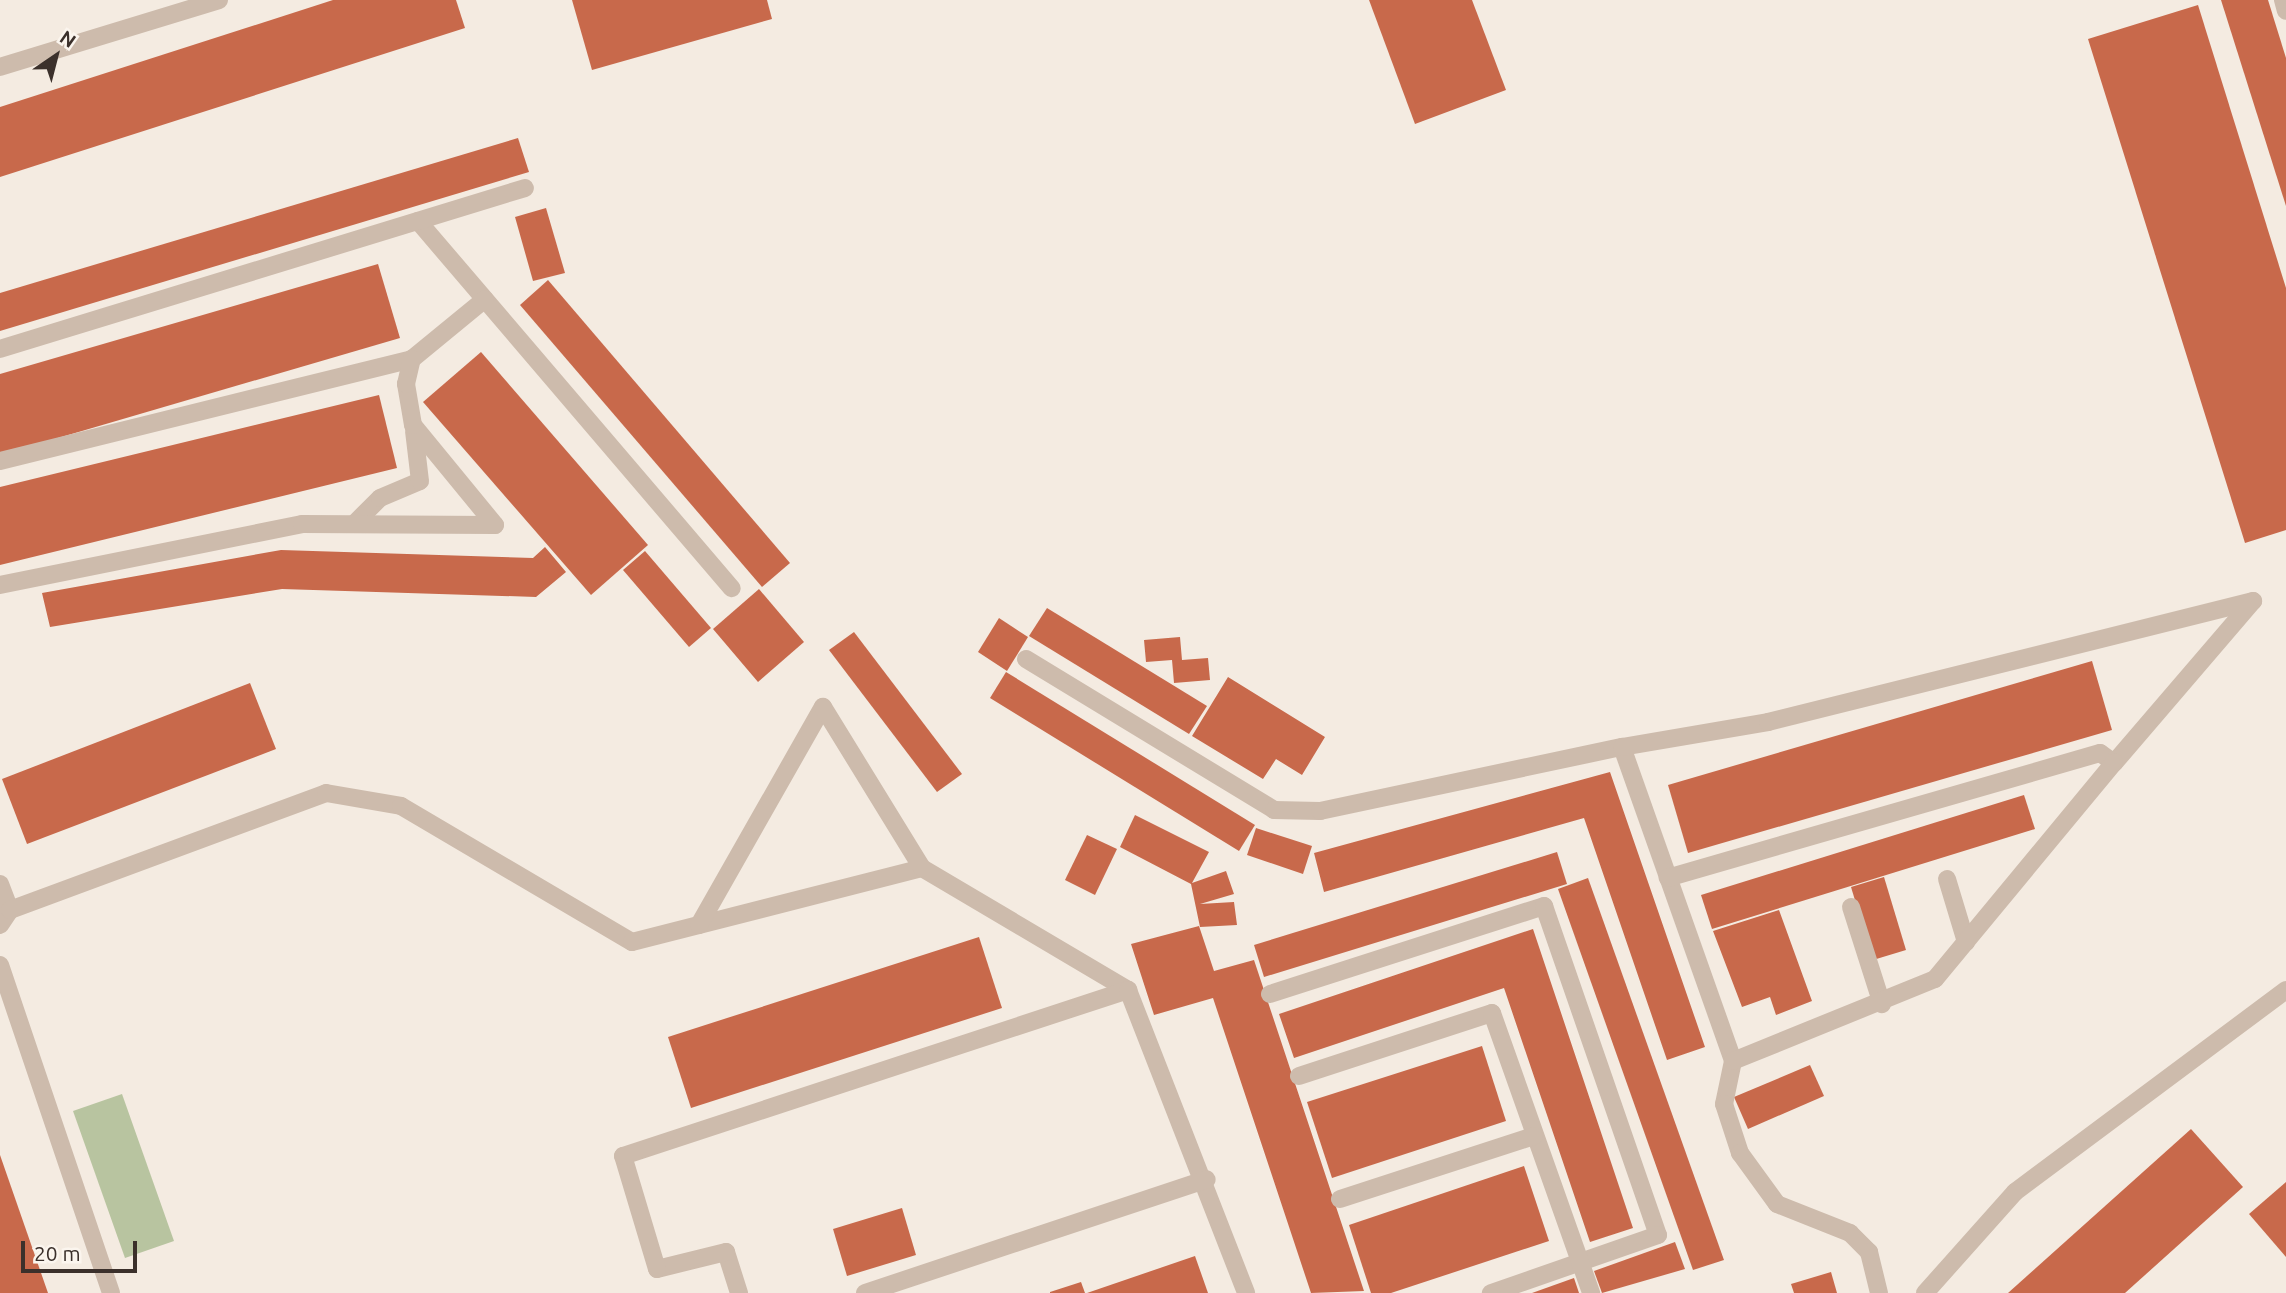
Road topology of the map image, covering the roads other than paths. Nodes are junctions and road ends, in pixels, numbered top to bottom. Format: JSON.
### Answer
{"nodes":[{"id":1,"x":219,"y":0,"type":"edge"},
{"id":2,"x":2283,"y":0,"type":"edge"},
{"id":3,"x":2286,"y":11,"type":"edge"},
{"id":4,"x":0,"y":67,"type":"edge"},
{"id":5,"x":525,"y":188,"type":"dead end"},
{"id":6,"x":418,"y":221,"type":"junction"},
{"id":7,"x":485,"y":299,"type":"junction"},
{"id":8,"x":0,"y":349,"type":"edge"},
{"id":9,"x":412,"y":359,"type":"junction"},
{"id":10,"x":413,"y":425,"type":"junction"},
{"id":11,"x":0,"y":461,"type":"edge"},
{"id":12,"x":355,"y":523,"type":"junction"},
{"id":13,"x":0,"y":585,"type":"edge"},
{"id":14,"x":732,"y":588,"type":"dead end"},
{"id":15,"x":1026,"y":659,"type":"dead end"},
{"id":16,"x":1622,"y":747,"type":"junction"},
{"id":17,"x":2113,"y":763,"type":"junction"},
{"id":18,"x":922,"y":869,"type":"junction"},
{"id":19,"x":1668,"y":878,"type":"junction"},
{"id":20,"x":1947,"y":879,"type":"dead end"},
{"id":21,"x":0,"y":884,"type":"edge"},
{"id":22,"x":1852,"y":907,"type":"dead end"},
{"id":23,"x":5,"y":917,"type":"edge"},
{"id":24,"x":699,"y":925,"type":"junction"},
{"id":25,"x":1966,"y":942,"type":"junction"},
{"id":26,"x":0,"y":965,"type":"edge"},
{"id":27,"x":1128,"y":990,"type":"junction"},
{"id":28,"x":2286,"y":990,"type":"edge"},
{"id":29,"x":1270,"y":994,"type":"dead end"},
{"id":30,"x":1882,"y":1004,"type":"junction"},
{"id":31,"x":1733,"y":1060,"type":"junction"},
{"id":32,"x":1299,"y":1076,"type":"dead end"},
{"id":33,"x":1534,"y":1136,"type":"junction"},
{"id":34,"x":1207,"y":1180,"type":"junction"},
{"id":35,"x":1340,"y":1199,"type":"dead end"},
{"id":36,"x":1580,"y":1263,"type":"junction"},
{"id":37,"x":111,"y":1293,"type":"edge"},
{"id":38,"x":739,"y":1293,"type":"edge"},
{"id":39,"x":865,"y":1293,"type":"edge"},
{"id":40,"x":1246,"y":1293,"type":"edge"},
{"id":41,"x":1491,"y":1293,"type":"edge"},
{"id":42,"x":1591,"y":1293,"type":"edge"},
{"id":43,"x":1879,"y":1293,"type":"edge"},
{"id":44,"x":1925,"y":1293,"type":"edge"}],
"edges":[{"from":1,"to":4,"type":"lane"},
{"from":2,"to":3,"type":"lane"},
{"from":5,"to":6,"type":"lane"},
{"from":6,"to":7,"type":"lane"},
{"from":6,"to":8,"type":"lane"},
{"from":7,"to":9,"type":"lane"},
{"from":7,"to":14,"type":"lane"},
{"from":9,"to":10,"type":"lane"},
{"from":9,"to":11,"type":"lane"},
{"from":10,"to":12,"type":"lane"},
{"from":10,"to":12,"type":"lane"},
{"from":12,"to":13,"type":"lane"},
{"from":15,"to":16,"type":"lane"},
{"from":16,"to":17,"type":"lane"},
{"from":16,"to":19,"type":"lane"},
{"from":17,"to":19,"type":"lane"},
{"from":17,"to":25,"type":"lane"},
{"from":18,"to":24,"type":"lane"},
{"from":18,"to":24,"type":"lane"},
{"from":18,"to":27,"type":"lane"},
{"from":19,"to":31,"type":"lane"},
{"from":20,"to":25,"type":"lane"},
{"from":21,"to":23,"type":"lane"},
{"from":22,"to":30,"type":"lane"},
{"from":23,"to":24,"type":"lane"},
{"from":25,"to":30,"type":"lane"},
{"from":26,"to":37,"type":"lane"},
{"from":27,"to":34,"type":"lane"},
{"from":27,"to":38,"type":"lane"},
{"from":28,"to":44,"type":"lane"},
{"from":29,"to":36,"type":"lane"},
{"from":30,"to":31,"type":"lane"},
{"from":31,"to":43,"type":"lane"},
{"from":32,"to":33,"type":"lane"},
{"from":33,"to":35,"type":"lane"},
{"from":33,"to":36,"type":"lane"},
{"from":34,"to":39,"type":"lane"},
{"from":34,"to":40,"type":"lane"},
{"from":36,"to":41,"type":"lane"},
{"from":36,"to":42,"type":"lane"}]}
